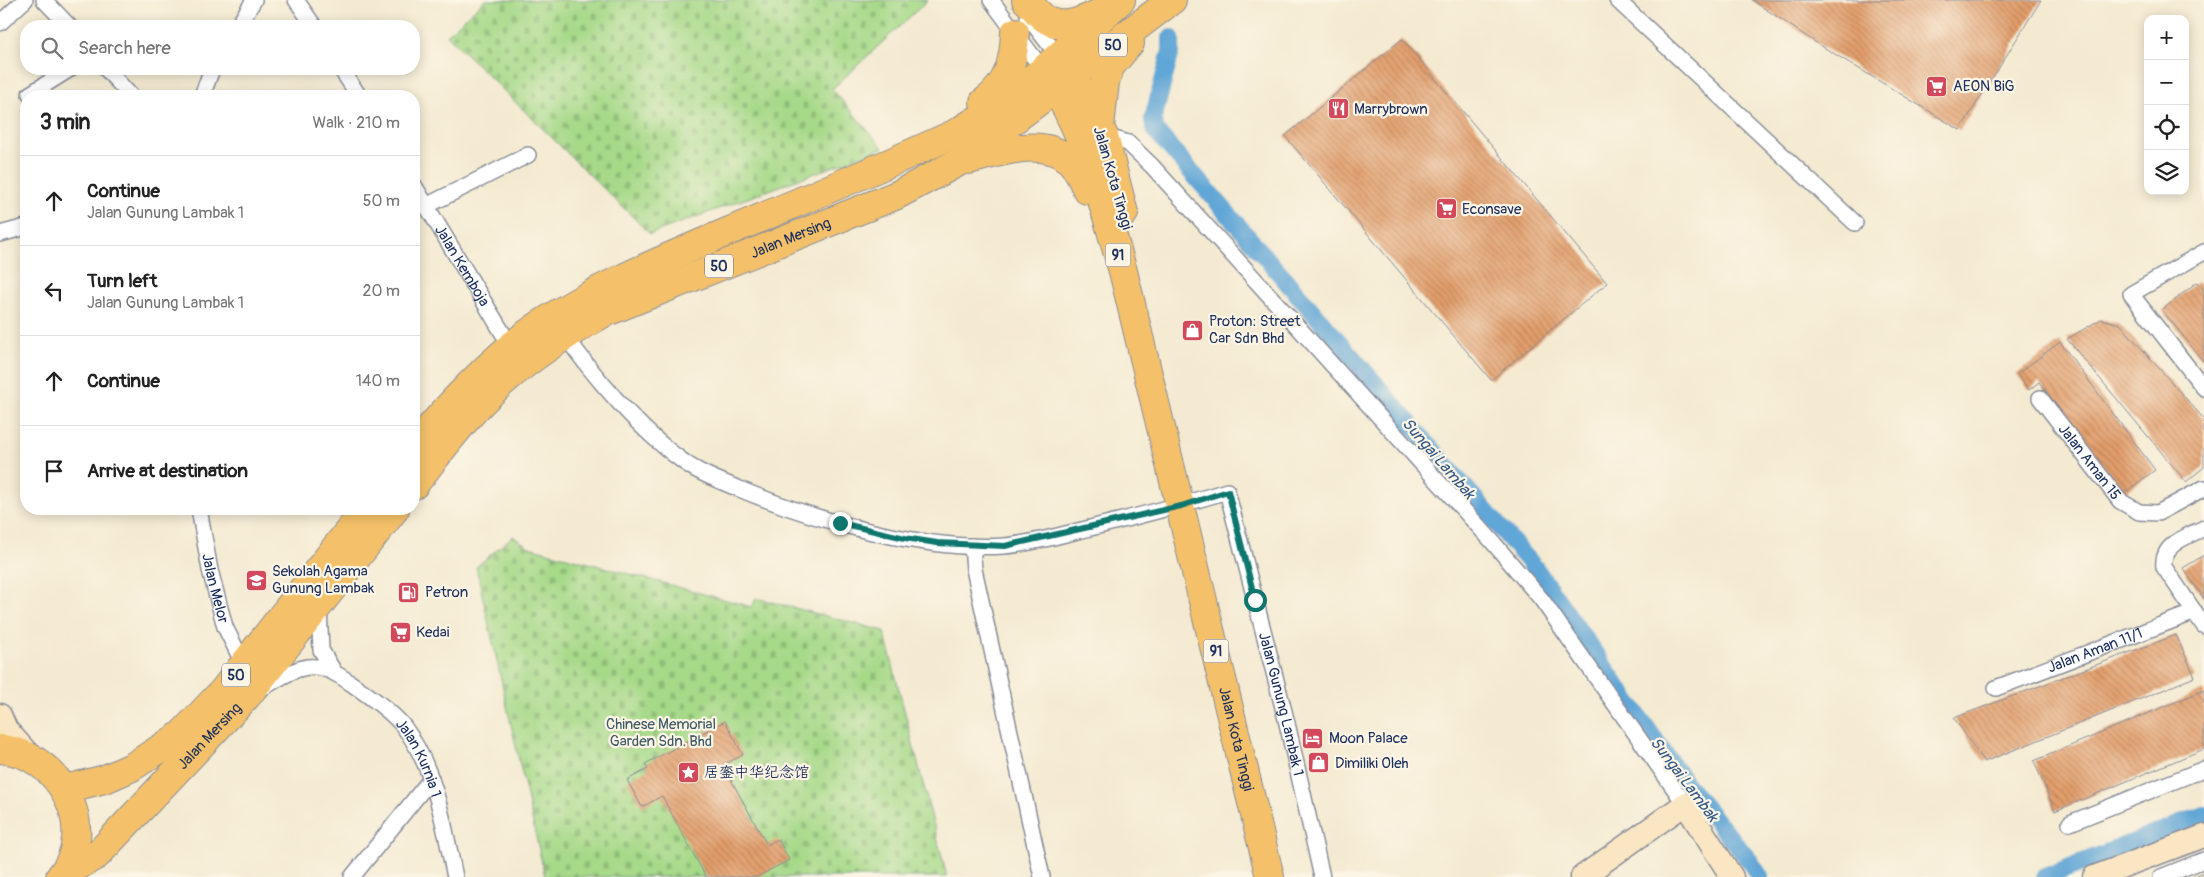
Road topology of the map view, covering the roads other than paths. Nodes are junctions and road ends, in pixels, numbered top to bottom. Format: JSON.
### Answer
{"nodes":[{"id":1,"x":25,"y":0,"type":"edge"},
{"id":2,"x":44,"y":0,"type":"edge"},
{"id":3,"x":254,"y":0,"type":"edge"},
{"id":4,"x":296,"y":0,"type":"edge"},
{"id":5,"x":991,"y":0,"type":"edge"},
{"id":6,"x":1015,"y":0,"type":"edge"},
{"id":7,"x":1026,"y":0,"type":"edge"},
{"id":8,"x":1617,"y":0,"type":"edge"},
{"id":9,"x":1117,"y":3,"type":"edge"},
{"id":10,"x":1161,"y":8,"type":"edge"},
{"id":11,"x":63,"y":20,"type":"edge"},
{"id":12,"x":242,"y":20,"type":"edge"},
{"id":13,"x":310,"y":20,"type":"edge"},
{"id":14,"x":0,"y":22,"type":"edge"},
{"id":15,"x":1015,"y":32,"type":"junction"},
{"id":16,"x":1058,"y":73,"type":"junction"},
{"id":17,"x":60,"y":75,"type":"edge"},
{"id":18,"x":112,"y":75,"type":"edge"},
{"id":19,"x":210,"y":75,"type":"edge"},
{"id":20,"x":345,"y":75,"type":"edge"},
{"id":21,"x":36,"y":90,"type":"edge"},
{"id":22,"x":125,"y":90,"type":"edge"},
{"id":23,"x":204,"y":90,"type":"edge"},
{"id":24,"x":355,"y":90,"type":"edge"},
{"id":25,"x":1102,"y":131,"type":"junction"},
{"id":26,"x":924,"y":148,"type":"junction"},
{"id":27,"x":528,"y":155,"type":"dead end"},
{"id":28,"x":957,"y":163,"type":"junction"},
{"id":29,"x":420,"y":196,"type":"edge"},
{"id":30,"x":426,"y":206,"type":"junction"},
{"id":31,"x":1855,"y":224,"type":"dead end"},
{"id":32,"x":20,"y":229,"type":"edge"},
{"id":33,"x":0,"y":234,"type":"edge"},
{"id":34,"x":2204,"y":252,"type":"edge"},
{"id":35,"x":1123,"y":271,"type":"junction"},
{"id":36,"x":565,"y":335,"type":"junction"},
{"id":37,"x":511,"y":347,"type":"junction"},
{"id":38,"x":2204,"y":388,"type":"edge"},
{"id":39,"x":2040,"y":398,"type":"dead end"},
{"id":40,"x":1161,"y":426,"type":"junction"},
{"id":41,"x":420,"y":440,"type":"edge"},
{"id":42,"x":420,"y":478,"type":"edge"},
{"id":43,"x":2204,"y":488,"type":"edge"},
{"id":44,"x":1181,"y":506,"type":"junction"},
{"id":45,"x":201,"y":515,"type":"edge"},
{"id":46,"x":361,"y":515,"type":"edge"},
{"id":47,"x":390,"y":515,"type":"edge"},
{"id":48,"x":2204,"y":528,"type":"edge"},
{"id":49,"x":972,"y":546,"type":"junction"},
{"id":50,"x":318,"y":604,"type":"junction"},
{"id":51,"x":2195,"y":612,"type":"junction"},
{"id":52,"x":2204,"y":626,"type":"edge"},
{"id":53,"x":244,"y":665,"type":"junction"},
{"id":54,"x":333,"y":670,"type":"junction"},
{"id":55,"x":1996,"y":688,"type":"dead end"},
{"id":56,"x":247,"y":696,"type":"junction"},
{"id":57,"x":0,"y":715,"type":"edge"},
{"id":58,"x":0,"y":749,"type":"edge"},
{"id":59,"x":32,"y":758,"type":"junction"},
{"id":60,"x":2204,"y":769,"type":"edge"},
{"id":61,"x":431,"y":779,"type":"junction"},
{"id":62,"x":65,"y":789,"type":"junction"},
{"id":63,"x":1685,"y":804,"type":"junction"},
{"id":64,"x":2070,"y":823,"type":"dead end"},
{"id":65,"x":2204,"y":836,"type":"edge"},
{"id":66,"x":2204,"y":860,"type":"edge"},
{"id":67,"x":61,"y":876,"type":"edge"},
{"id":68,"x":352,"y":877,"type":"edge"},
{"id":69,"x":455,"y":877,"type":"edge"},
{"id":70,"x":1042,"y":877,"type":"edge"},
{"id":71,"x":1270,"y":877,"type":"edge"},
{"id":72,"x":1322,"y":877,"type":"edge"},
{"id":73,"x":1582,"y":877,"type":"edge"},
{"id":74,"x":1732,"y":877,"type":"edge"},
{"id":75,"x":2094,"y":877,"type":"edge"},
{"id":76,"x":2160,"y":877,"type":"edge"}],
"edges":[{"from":1,"to":14,"type":"street"},
{"from":2,"to":11,"type":"street"},
{"from":3,"to":12,"type":"street"},
{"from":4,"to":13,"type":"street"},
{"from":5,"to":15,"type":"street"},
{"from":6,"to":16,"type":"street"},
{"from":7,"to":9,"type":"highway"},
{"from":8,"to":31,"type":"street"},
{"from":9,"to":16,"type":"highway","name":"Jalan Mersing","number":"50"},
{"from":10,"to":16,"type":"highway","name":"Jalan Mersing","number":"50"},
{"from":10,"to":25,"type":"highway"},
{"from":15,"to":16,"type":"street"},
{"from":15,"to":26,"type":"highway"},
{"from":16,"to":25,"type":"highway","name":"Jalan Kota Tinggi","number":"91"},
{"from":16,"to":26,"type":"highway","name":"Jalan Mersing","number":"50"},
{"from":16,"to":28,"type":"highway","name":"Jalan Mersing","number":"50"},
{"from":16,"to":35,"type":"highway","name":"Jalan Kota Tinggi","number":"91"},
{"from":17,"to":21,"type":"street"},
{"from":18,"to":22,"type":"street"},
{"from":19,"to":23,"type":"street"},
{"from":20,"to":24,"type":"street"},
{"from":25,"to":40,"type":"highway","name":"Jalan Kota Tinggi","number":"91"},
{"from":25,"to":63,"type":"street"},
{"from":26,"to":37,"type":"highway","name":"Jalan Mersing","number":"50"},
{"from":27,"to":30,"type":"street"},
{"from":28,"to":35,"type":"highway"},
{"from":28,"to":36,"type":"highway","name":"Jalan Mersing","number":"50"},
{"from":29,"to":30,"type":"street","name":"Jalan Kemboja"},
{"from":30,"to":37,"type":"street","name":"Jalan Kemboja"},
{"from":32,"to":33,"type":"street"},
{"from":34,"to":38,"type":"street"},
{"from":35,"to":40,"type":"highway","name":"Jalan Kota Tinggi","number":"91"},
{"from":36,"to":42,"type":"highway","name":"Jalan Mersing","number":"50"},
{"from":36,"to":49,"type":"street"},
{"from":37,"to":41,"type":"highway","name":"Jalan Mersing","number":"50"},
{"from":39,"to":43,"type":"street","name":"Jalan Aman 15"},
{"from":40,"to":44,"type":"highway","name":"Jalan Kota Tinggi","number":"91"},
{"from":44,"to":49,"type":"street"},
{"from":44,"to":71,"type":"highway","name":"Jalan Kota Tinggi","number":"91"},
{"from":44,"to":72,"type":"street","name":"Jalan Gunung Lambak 1"},
{"from":45,"to":53,"type":"street","name":"Jalan Melor"},
{"from":46,"to":53,"type":"highway","name":"Jalan Mersing","number":"50"},
{"from":47,"to":50,"type":"highway","name":"Jalan Mersing","number":"50"},
{"from":48,"to":51,"type":"street"},
{"from":49,"to":70,"type":"street"},
{"from":50,"to":54,"type":"street"},
{"from":50,"to":56,"type":"highway","name":"Jalan Mersing","number":"50"},
{"from":51,"to":52,"type":"street"},
{"from":51,"to":55,"type":"street","name":"Jalan Aman 11/1"},
{"from":53,"to":62,"type":"highway","name":"Jalan Mersing","number":"50"},
{"from":54,"to":56,"type":"street"},
{"from":54,"to":61,"type":"street","name":"Jalan Kurnia 1"},
{"from":56,"to":67,"type":"highway","name":"Jalan Mersing","number":"50"},
{"from":57,"to":59,"type":"street"},
{"from":58,"to":59,"type":"highway","number":"50"},
{"from":59,"to":62,"type":"highway","number":"50"},
{"from":60,"to":64,"type":"street"},
{"from":61,"to":68,"type":"street"},
{"from":61,"to":69,"type":"street","name":"Jalan Kurnia 1"},
{"from":62,"to":67,"type":"highway","number":"50"},
{"from":63,"to":73,"type":"street"},
{"from":63,"to":74,"type":"street"},
{"from":65,"to":75,"type":"street"},
{"from":66,"to":76,"type":"street"}]}
